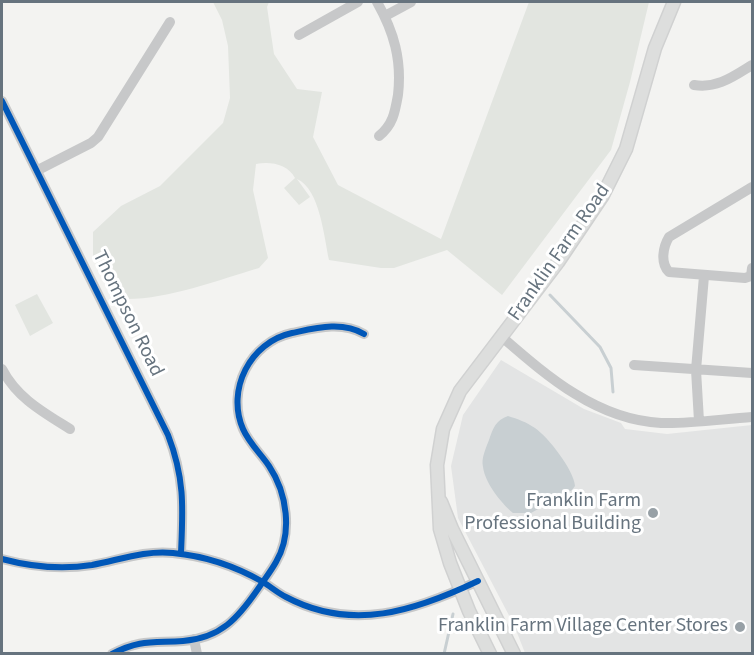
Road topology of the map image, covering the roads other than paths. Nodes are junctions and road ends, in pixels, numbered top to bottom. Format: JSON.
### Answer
{"nodes":[{"id":1,"x":358,"y":2,"type":"edge"},
{"id":2,"x":376,"y":2,"type":"edge"},
{"id":3,"x":411,"y":2,"type":"edge"},
{"id":4,"x":674,"y":2,"type":"edge"},
{"id":5,"x":385,"y":16,"type":"junction"},
{"id":6,"x":170,"y":22,"type":"dead end"},
{"id":7,"x":299,"y":34,"type":"dead end"},
{"id":8,"x":753,"y":65,"type":"edge"},
{"id":9,"x":694,"y":85,"type":"dead end"},
{"id":10,"x":2,"y":101,"type":"edge"},
{"id":11,"x":379,"y":136,"type":"dead end"},
{"id":12,"x":38,"y":170,"type":"junction"},
{"id":13,"x":753,"y":187,"type":"edge"},
{"id":14,"x":753,"y":268,"type":"edge"},
{"id":15,"x":704,"y":276,"type":"junction"},
{"id":16,"x":364,"y":334,"type":"dead end"},
{"id":17,"x":502,"y":337,"type":"junction"},
{"id":18,"x":634,"y":365,"type":"dead end"},
{"id":19,"x":2,"y":369,"type":"edge"},
{"id":20,"x":696,"y":369,"type":"junction"},
{"id":21,"x":753,"y":373,"type":"edge"},
{"id":22,"x":753,"y":417,"type":"edge"},
{"id":23,"x":699,"y":421,"type":"junction"},
{"id":24,"x":70,"y":429,"type":"dead end"},
{"id":25,"x":439,"y":495,"type":"junction"},
{"id":26,"x":181,"y":553,"type":"junction"},
{"id":27,"x":2,"y":560,"type":"edge"},
{"id":28,"x":478,"y":581,"type":"junction"},
{"id":29,"x":262,"y":582,"type":"junction"},
{"id":30,"x":460,"y":589,"type":"junction"},
{"id":31,"x":194,"y":639,"type":"junction"},
{"id":32,"x":112,"y":654,"type":"edge"},
{"id":33,"x":197,"y":654,"type":"edge"},
{"id":34,"x":490,"y":654,"type":"edge"},
{"id":35,"x":514,"y":654,"type":"edge"}],
"edges":[{"from":1,"to":7,"type":"street"},
{"from":2,"to":5,"type":"street"},
{"from":3,"to":5,"type":"street"},
{"from":4,"to":17,"type":"main road","name":"Franklin Farm Road"},
{"from":5,"to":11,"type":"street"},
{"from":6,"to":12,"type":"street"},
{"from":8,"to":9,"type":"street"},
{"from":10,"to":12,"type":"street","name":"Thompson Road"},
{"from":12,"to":26,"type":"street","name":"Thompson Road"},
{"from":13,"to":15,"type":"street"},
{"from":14,"to":15,"type":"street"},
{"from":15,"to":20,"type":"street"},
{"from":16,"to":29,"type":"street"},
{"from":17,"to":23,"type":"street"},
{"from":17,"to":25,"type":"main road","name":"Franklin Farm Road"},
{"from":18,"to":20,"type":"street"},
{"from":19,"to":24,"type":"street"},
{"from":20,"to":21,"type":"street"},
{"from":20,"to":23,"type":"street"},
{"from":22,"to":23,"type":"street"},
{"from":25,"to":28,"type":"main road","name":"Franklin Farm Road"},
{"from":25,"to":30,"type":"main road","name":"Franklin Farm Road"},
{"from":26,"to":27,"type":"street"},
{"from":26,"to":29,"type":"street"},
{"from":28,"to":30,"type":"street"},
{"from":28,"to":35,"type":"main road","name":"Franklin Farm Road"},
{"from":29,"to":30,"type":"street"},
{"from":29,"to":31,"type":"street"},
{"from":30,"to":34,"type":"main road","name":"Franklin Farm Road"},
{"from":31,"to":32,"type":"street"},
{"from":31,"to":33,"type":"street"}]}
